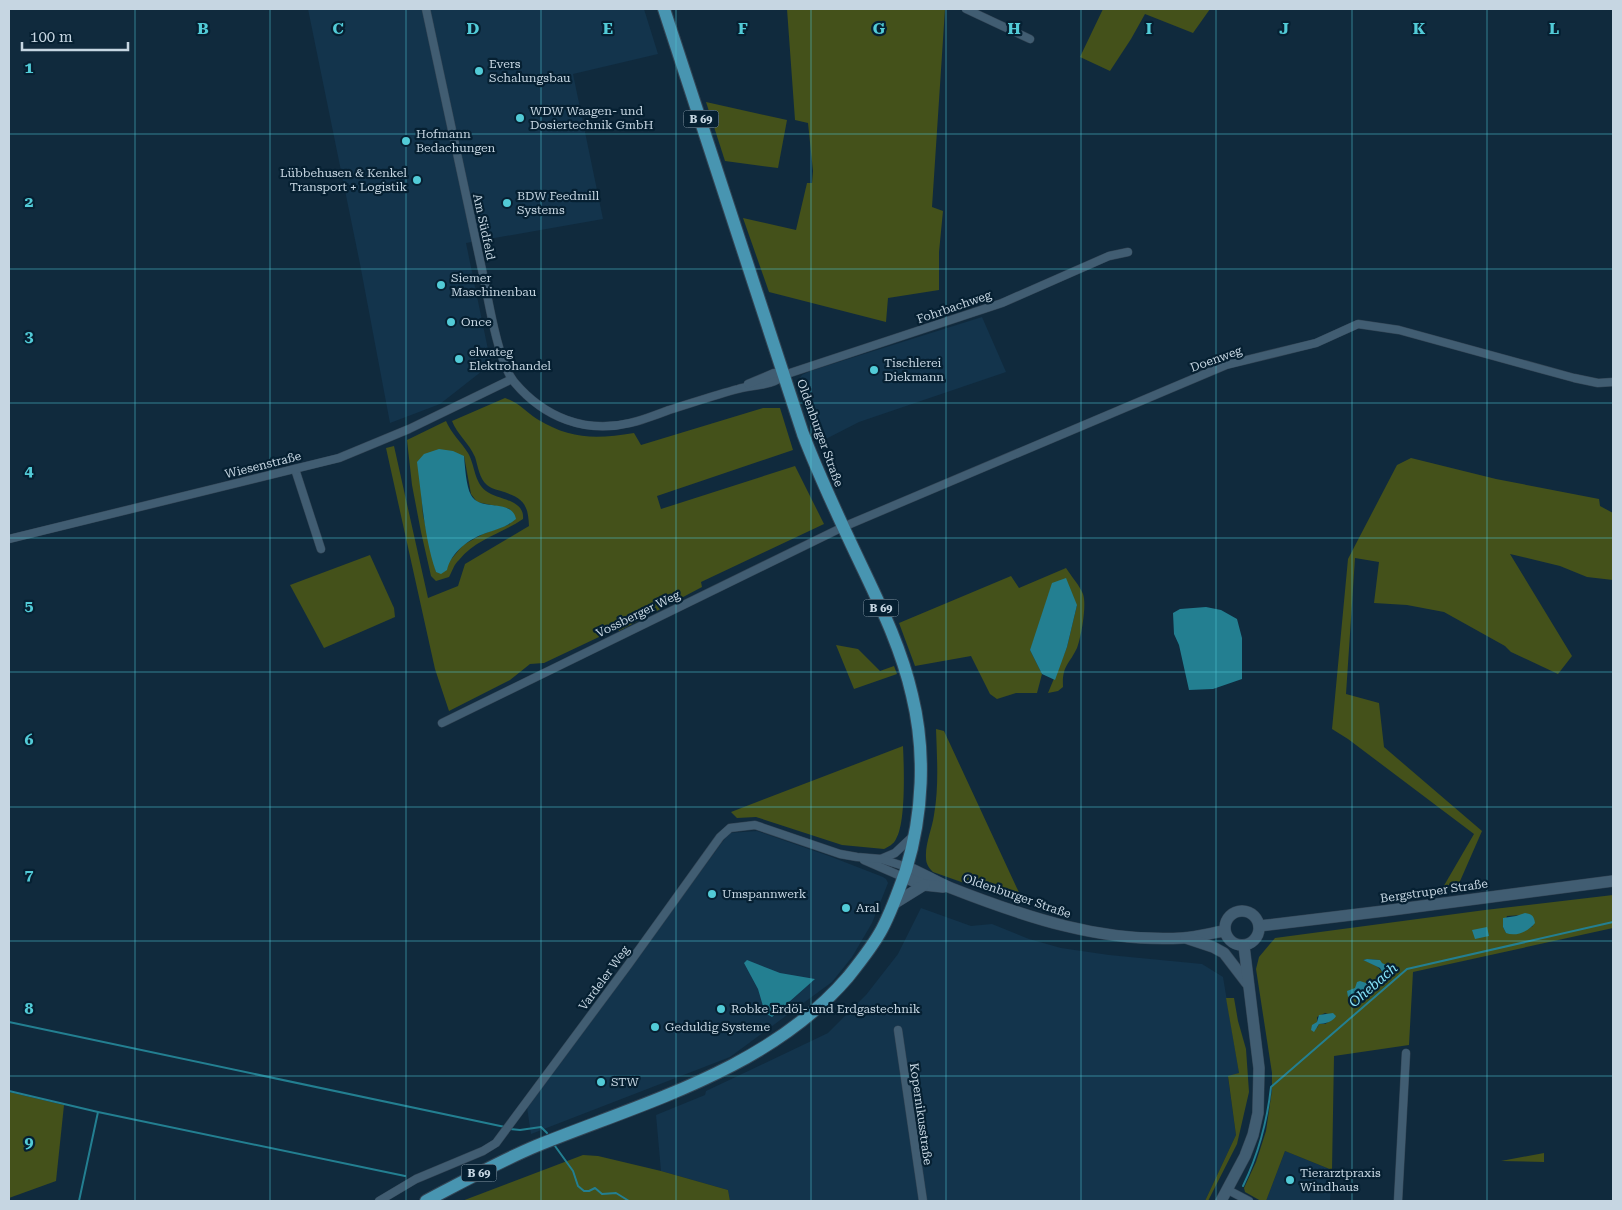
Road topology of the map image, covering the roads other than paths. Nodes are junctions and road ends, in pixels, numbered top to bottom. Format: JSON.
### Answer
{"nodes":[{"id":1,"x":426,"y":9,"type":"edge"},
{"id":2,"x":664,"y":9,"type":"edge"},
{"id":3,"x":966,"y":9,"type":"edge"},
{"id":4,"x":1030,"y":39,"type":"dead end"},
{"id":5,"x":1128,"y":252,"type":"dead end"},
{"id":6,"x":784,"y":375,"type":"junction"},
{"id":7,"x":512,"y":379,"type":"junction"},
{"id":8,"x":1613,"y":382,"type":"edge"},
{"id":9,"x":295,"y":469,"type":"junction"},
{"id":10,"x":843,"y":527,"type":"junction"},
{"id":11,"x":9,"y":539,"type":"edge"},
{"id":12,"x":321,"y":549,"type":"dead end"},
{"id":13,"x":442,"y":723,"type":"dead end"},
{"id":14,"x":914,"y":836,"type":"junction"},
{"id":15,"x":857,"y":857,"type":"junction"},
{"id":16,"x":881,"y":859,"type":"junction"},
{"id":17,"x":905,"y":872,"type":"junction"},
{"id":18,"x":1613,"y":881,"type":"edge"},
{"id":19,"x":924,"y":885,"type":"junction"},
{"id":20,"x":950,"y":887,"type":"junction"},
{"id":21,"x":894,"y":903,"type":"junction"},
{"id":22,"x":1259,"y":926,"type":"junction"},
{"id":23,"x":1224,"y":931,"type":"junction"},
{"id":24,"x":1184,"y":938,"type":"junction"},
{"id":25,"x":1244,"y":946,"type":"junction"},
{"id":26,"x":1248,"y":984,"type":"junction"},
{"id":27,"x":898,"y":1030,"type":"dead end"},
{"id":28,"x":1406,"y":1053,"type":"dead end"},
{"id":29,"x":1228,"y":1190,"type":"junction"},
{"id":30,"x":379,"y":1201,"type":"edge"},
{"id":31,"x":426,"y":1201,"type":"edge"},
{"id":32,"x":923,"y":1201,"type":"edge"},
{"id":33,"x":1221,"y":1201,"type":"edge"},
{"id":34,"x":1248,"y":1201,"type":"edge"},
{"id":35,"x":1398,"y":1201,"type":"edge"}],
"edges":[{"from":1,"to":7,"type":"street","name":"Am Südfeld"},
{"from":2,"to":6,"type":"main road","name":"Oldenburger Straße","number":"B 69"},
{"from":3,"to":4,"type":"street"},
{"from":5,"to":6,"type":"street","name":"Fohrbachweg"},
{"from":6,"to":7,"type":"street","name":"Am Südfeld"},
{"from":6,"to":10,"type":"main road","name":"Oldenburger Straße","number":"B 69"},
{"from":7,"to":9,"type":"street","name":"Wiesenstraße"},
{"from":8,"to":10,"type":"street","name":"Doenweg"},
{"from":9,"to":11,"type":"street","name":"Wiesenstraße"},
{"from":9,"to":12,"type":"street"},
{"from":10,"to":13,"type":"street","name":"Vossberger Weg"},
{"from":10,"to":14,"type":"main road","name":"Oldenburger Straße","number":"B 69"},
{"from":14,"to":16,"type":"street"},
{"from":14,"to":17,"type":"main road","name":"Oldenburger Straße","number":"B 69"},
{"from":15,"to":16,"type":"street","name":"Vardeler Weg"},
{"from":15,"to":17,"type":"street","name":"Vardeler Weg"},
{"from":15,"to":30,"type":"street","name":"Vardeler Weg"},
{"from":16,"to":17,"type":"street","name":"Vardeler Weg"},
{"from":17,"to":19,"type":"main road","name":"Oldenburger Straße"},
{"from":17,"to":20,"type":"main road","name":"Oldenburger Straße"},
{"from":17,"to":21,"type":"main road","number":"B 69"},
{"from":18,"to":22,"type":"main road","name":"Bergstruper Straße"},
{"from":19,"to":20,"type":"main road","name":"Oldenburger Straße"},
{"from":19,"to":21,"type":"main road"},
{"from":20,"to":24,"type":"main road","name":"Oldenburger Straße"},
{"from":21,"to":31,"type":"main road","number":"B 69"},
{"from":22,"to":23,"type":"main road"},
{"from":22,"to":25,"type":"main road"},
{"from":23,"to":24,"type":"main road","name":"Oldenburger Straße"},
{"from":23,"to":25,"type":"main road"},
{"from":24,"to":26,"type":"main road"},
{"from":25,"to":26,"type":"main road"},
{"from":26,"to":29,"type":"main road"},
{"from":27,"to":32,"type":"street","name":"Kopernikusstraße"},
{"from":28,"to":35,"type":"street"},
{"from":29,"to":33,"type":"main road"},
{"from":29,"to":34,"type":"street"}]}
